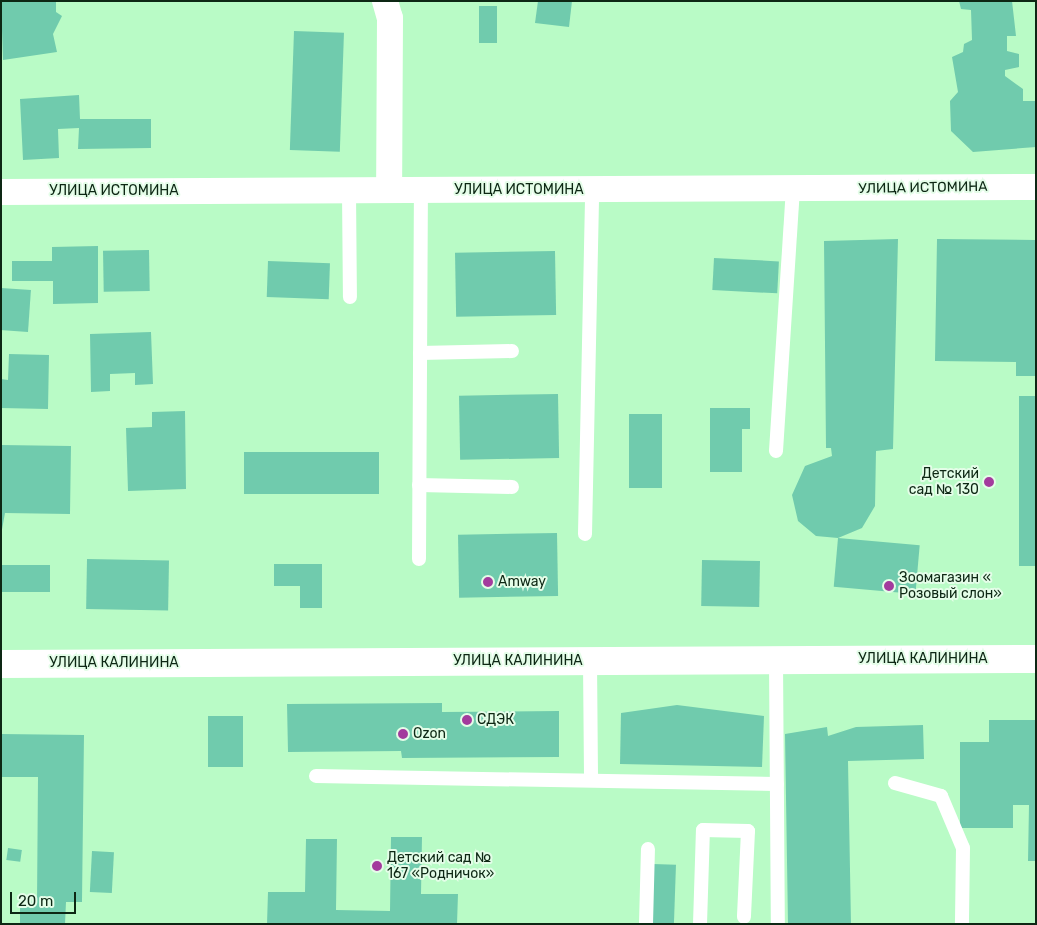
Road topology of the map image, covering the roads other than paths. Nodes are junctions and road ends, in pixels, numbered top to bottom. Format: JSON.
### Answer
{"nodes":[{"id":1,"x":385,"y":1,"type":"edge"},
{"id":2,"x":1036,"y":187,"type":"edge"},
{"id":3,"x":793,"y":189,"type":"junction"},
{"id":4,"x":389,"y":190,"type":"junction"},
{"id":5,"x":421,"y":190,"type":"junction"},
{"id":6,"x":592,"y":190,"type":"junction"},
{"id":7,"x":349,"y":191,"type":"junction"},
{"id":8,"x":1,"y":192,"type":"edge"},
{"id":9,"x":350,"y":297,"type":"dead end"},
{"id":10,"x":512,"y":351,"type":"dead end"},
{"id":11,"x":420,"y":353,"type":"junction"},
{"id":12,"x":776,"y":451,"type":"dead end"},
{"id":13,"x":420,"y":486,"type":"junction"},
{"id":14,"x":512,"y":487,"type":"dead end"},
{"id":15,"x":585,"y":534,"type":"dead end"},
{"id":16,"x":419,"y":559,"type":"dead end"},
{"id":17,"x":1036,"y":659,"type":"edge"},
{"id":18,"x":776,"y":660,"type":"junction"},
{"id":19,"x":590,"y":661,"type":"junction"},
{"id":20,"x":1,"y":664,"type":"edge"},
{"id":21,"x":316,"y":776,"type":"dead end"},
{"id":22,"x":591,"y":778,"type":"junction"},
{"id":23,"x":895,"y":783,"type":"dead end"},
{"id":24,"x":777,"y":784,"type":"junction"},
{"id":25,"x":648,"y":849,"type":"dead end"},
{"id":26,"x":744,"y":917,"type":"dead end"},
{"id":27,"x":646,"y":924,"type":"edge"},
{"id":28,"x":700,"y":924,"type":"edge"},
{"id":29,"x":778,"y":924,"type":"edge"},
{"id":30,"x":962,"y":924,"type":"edge"}],
"edges":[{"from":1,"to":4,"type":"street"},
{"from":2,"to":3,"type":"street","name":"УЛИЦА ИСТОМИНА"},
{"from":3,"to":6,"type":"street","name":"УЛИЦА ИСТОМИНА"},
{"from":3,"to":12,"type":"lane"},
{"from":4,"to":5,"type":"street","name":"УЛИЦА ИСТОМИНА"},
{"from":4,"to":7,"type":"street","name":"УЛИЦА ИСТОМИНА"},
{"from":5,"to":6,"type":"street","name":"УЛИЦА ИСТОМИНА"},
{"from":5,"to":11,"type":"lane"},
{"from":6,"to":15,"type":"lane"},
{"from":7,"to":8,"type":"street","name":"УЛИЦА ИСТОМИНА"},
{"from":7,"to":9,"type":"lane"},
{"from":10,"to":11,"type":"lane"},
{"from":11,"to":13,"type":"lane"},
{"from":13,"to":14,"type":"lane"},
{"from":13,"to":16,"type":"lane"},
{"from":17,"to":18,"type":"main road","name":"УЛИЦА КАЛИНИНА"},
{"from":18,"to":19,"type":"main road","name":"УЛИЦА КАЛИНИНА"},
{"from":18,"to":24,"type":"lane"},
{"from":19,"to":20,"type":"main road","name":"УЛИЦА КАЛИНИНА"},
{"from":19,"to":22,"type":"lane"},
{"from":21,"to":22,"type":"lane"},
{"from":22,"to":24,"type":"lane"},
{"from":23,"to":30,"type":"lane"},
{"from":24,"to":29,"type":"lane"},
{"from":25,"to":27,"type":"lane"},
{"from":26,"to":28,"type":"lane"}]}
